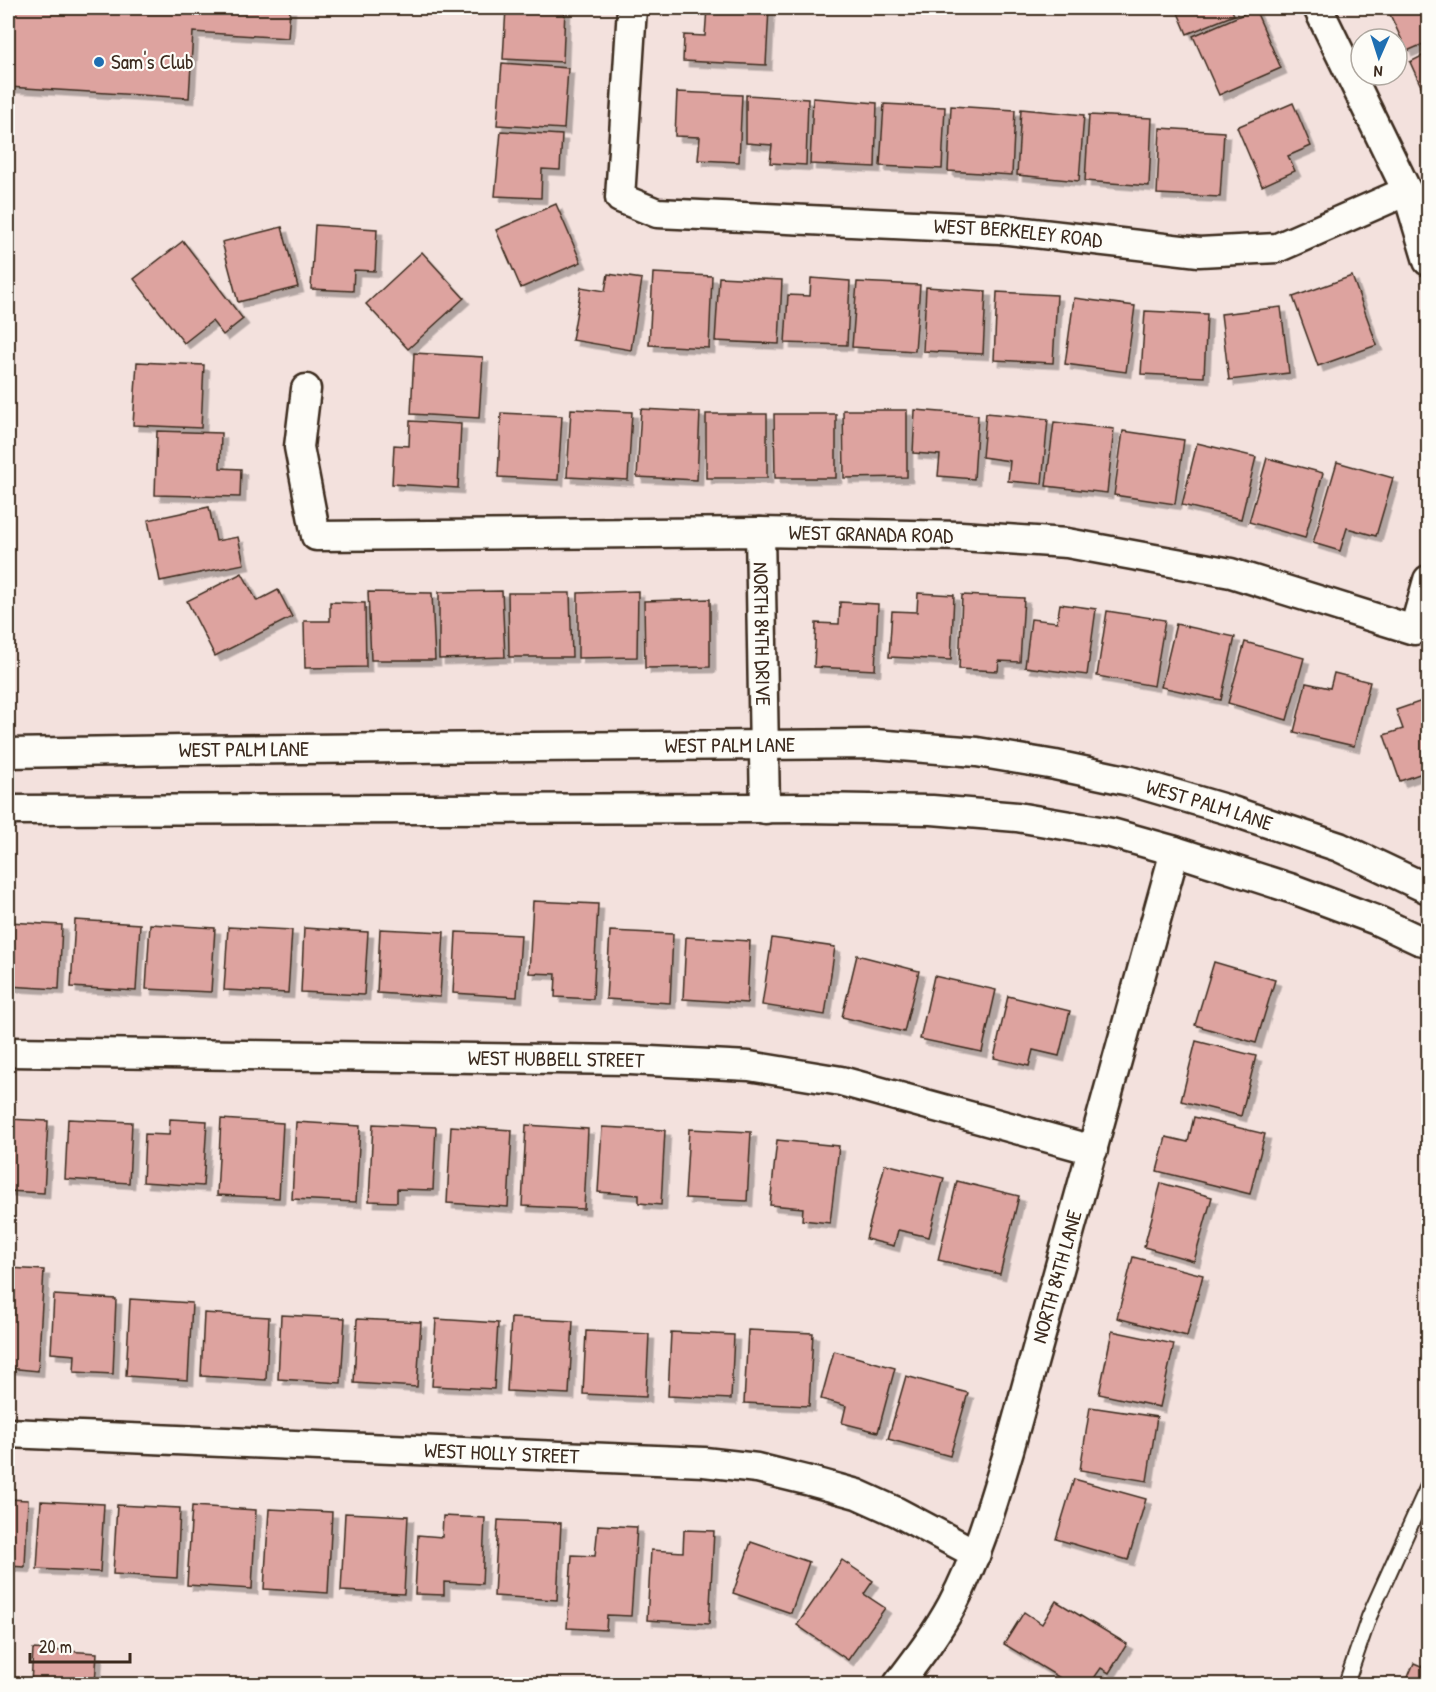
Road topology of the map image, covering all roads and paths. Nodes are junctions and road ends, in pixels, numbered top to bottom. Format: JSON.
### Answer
{"nodes":[{"id":1,"x":632,"y":8,"type":"edge"},
{"id":2,"x":1318,"y":8,"type":"edge"},
{"id":3,"x":1407,"y":191,"type":"junction"},
{"id":4,"x":1428,"y":261,"type":"edge"},
{"id":5,"x":306,"y":389,"type":"dead end"},
{"id":6,"x":760,"y":532,"type":"junction"},
{"id":7,"x":1428,"y":580,"type":"edge"},
{"id":8,"x":765,"y":744,"type":"junction"},
{"id":9,"x":8,"y":753,"type":"edge"},
{"id":10,"x":765,"y":809,"type":"junction"},
{"id":11,"x":8,"y":810,"type":"edge"},
{"id":12,"x":1175,"y":851,"type":"junction"},
{"id":13,"x":1428,"y":890,"type":"edge"},
{"id":14,"x":1428,"y":942,"type":"edge"},
{"id":15,"x":8,"y":1052,"type":"edge"},
{"id":16,"x":1093,"y":1150,"type":"junction"},
{"id":17,"x":8,"y":1433,"type":"edge"},
{"id":18,"x":1428,"y":1486,"type":"edge"},
{"id":19,"x":976,"y":1554,"type":"junction"},
{"id":20,"x":898,"y":1684,"type":"edge"},
{"id":21,"x":1346,"y":1684,"type":"edge"}],
"edges":[{"from":1,"to":3,"type":"street","name":"WEST BERKELEY ROAD"},
{"from":2,"to":3,"type":"street"},
{"from":3,"to":4,"type":"street"},
{"from":5,"to":6,"type":"street","name":"WEST GRANADA ROAD"},
{"from":6,"to":7,"type":"street","name":"WEST GRANADA ROAD"},
{"from":6,"to":8,"type":"street","name":"NORTH 84TH DRIVE"},
{"from":8,"to":9,"type":"street","name":"WEST PALM LANE"},
{"from":8,"to":10,"type":"street","name":"NORTH 84TH DRIVE"},
{"from":8,"to":13,"type":"street","name":"WEST PALM LANE"},
{"from":10,"to":11,"type":"street"},
{"from":10,"to":12,"type":"street"},
{"from":12,"to":14,"type":"street"},
{"from":12,"to":16,"type":"street","name":"NORTH 84TH LANE"},
{"from":15,"to":16,"type":"street","name":"WEST HUBBELL STREET"},
{"from":16,"to":19,"type":"street","name":"NORTH 84TH LANE"},
{"from":17,"to":19,"type":"street","name":"WEST HOLLY STREET"},
{"from":18,"to":21,"type":"lane"},
{"from":19,"to":20,"type":"street","name":"NORTH 84TH LANE"}]}
